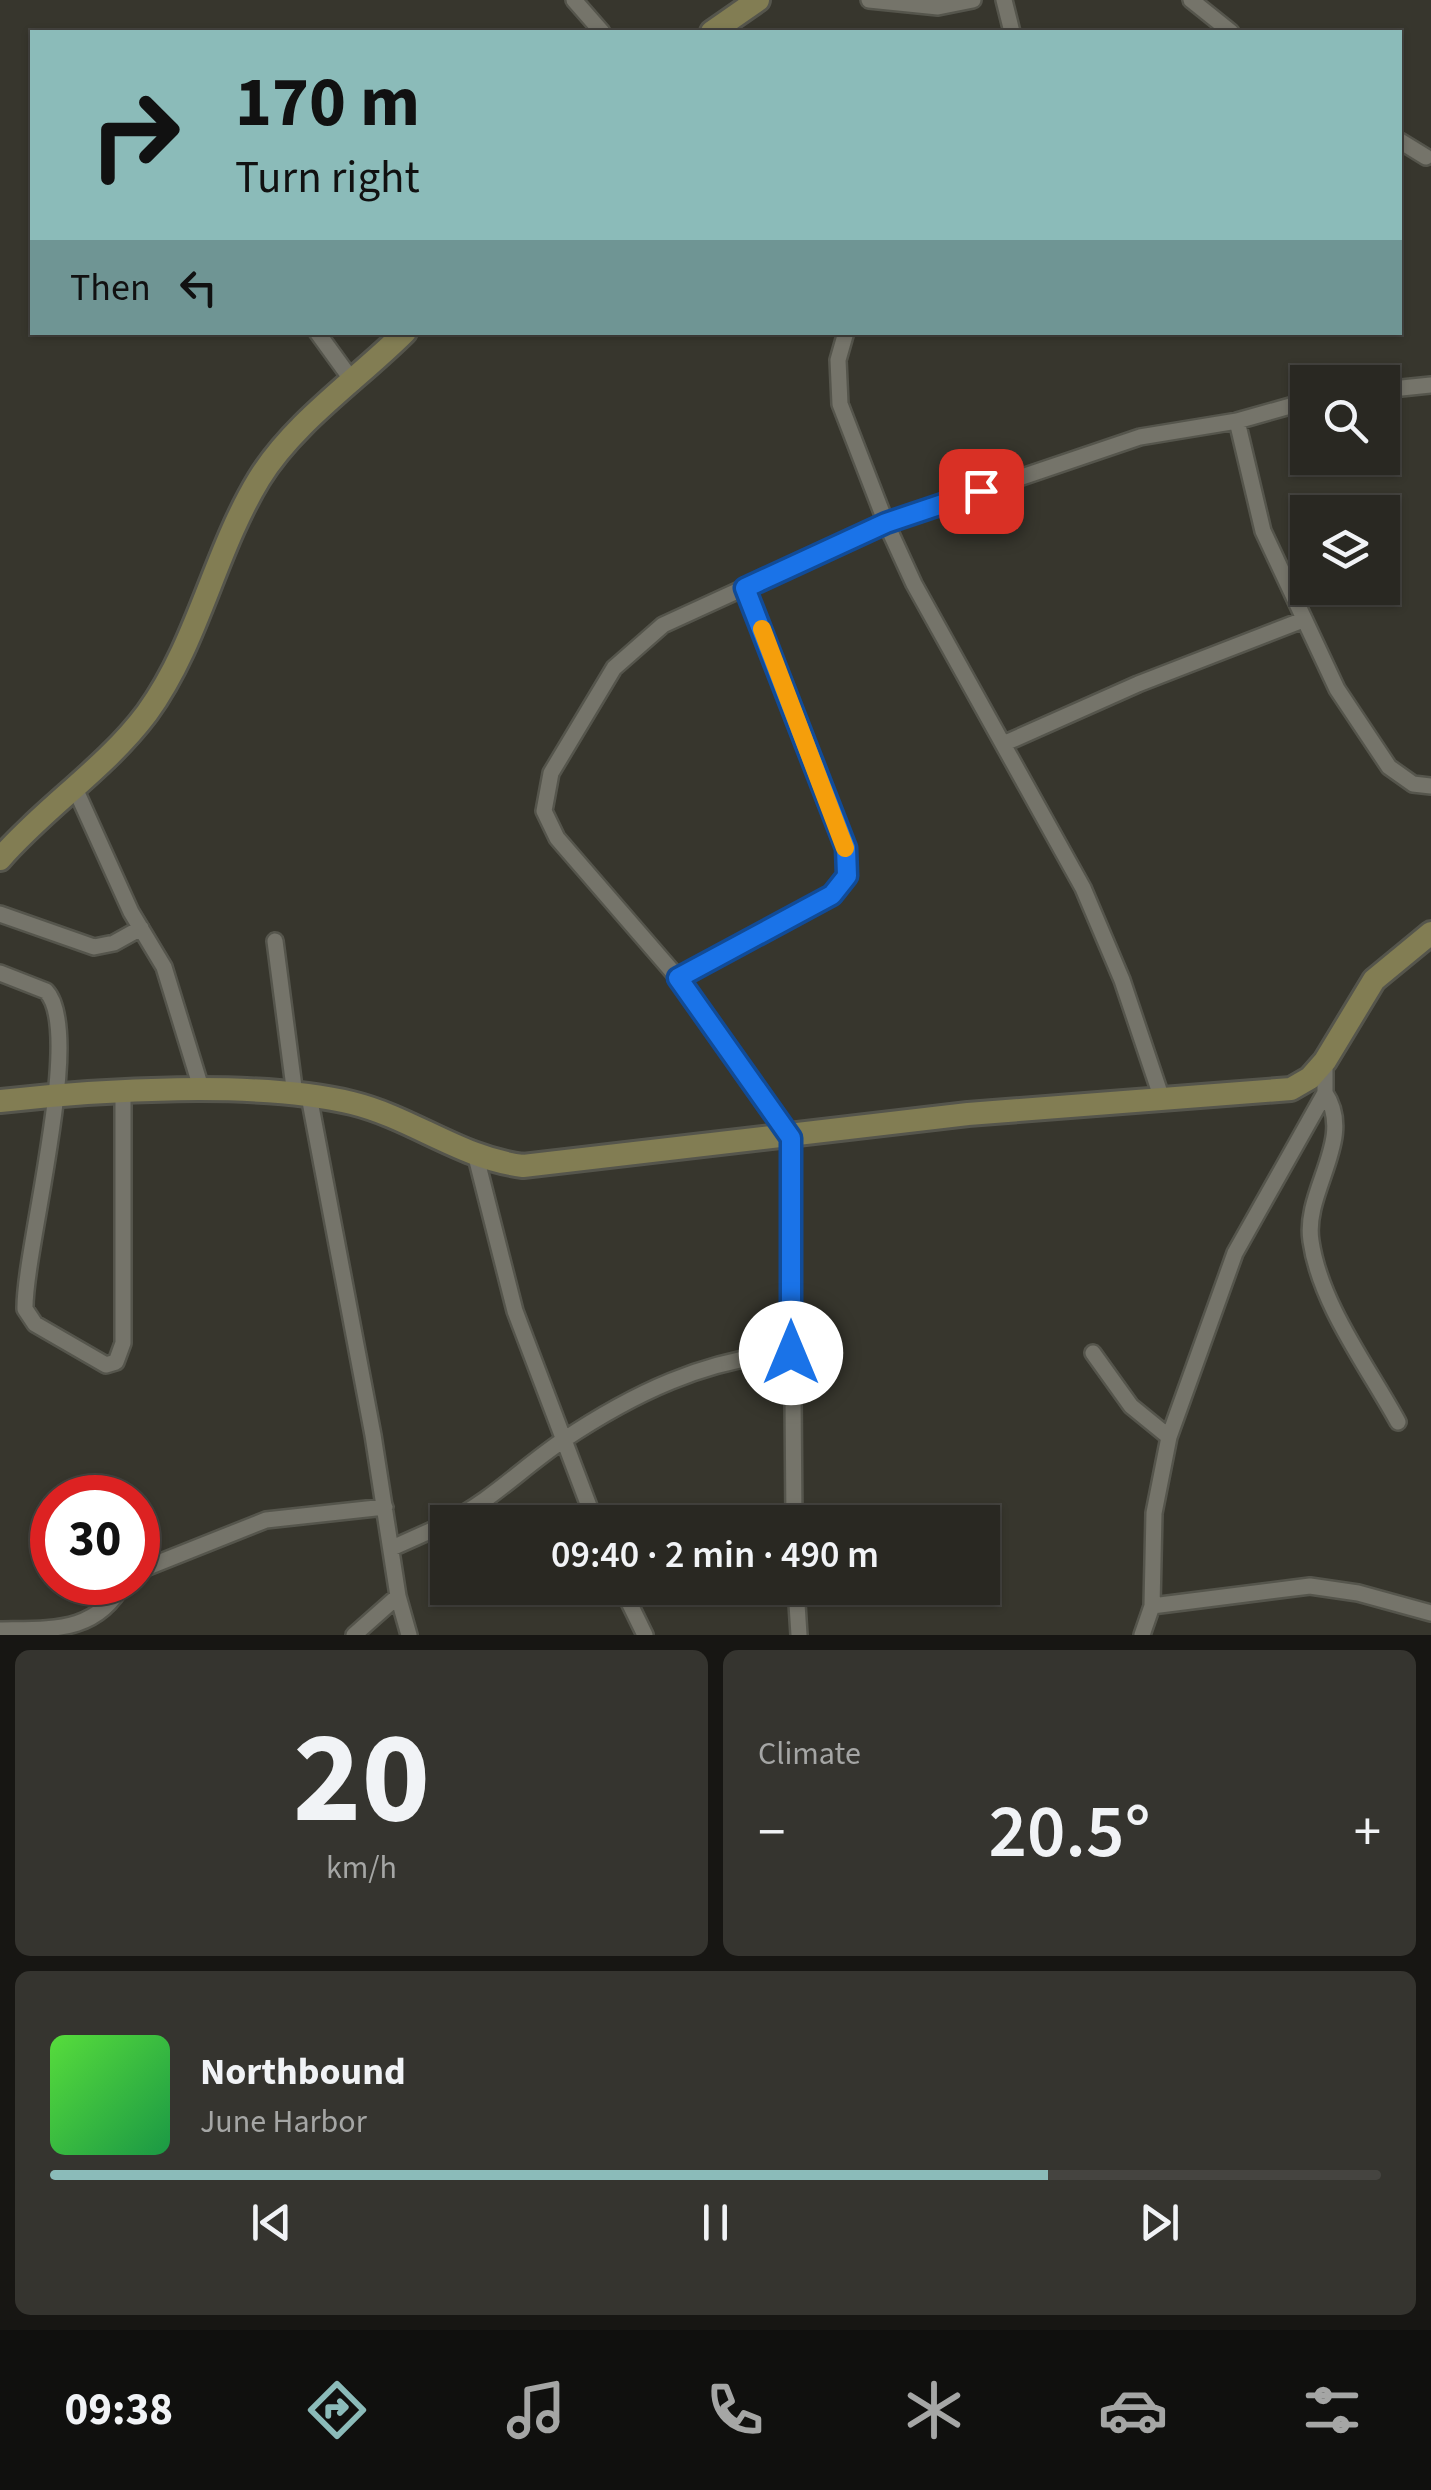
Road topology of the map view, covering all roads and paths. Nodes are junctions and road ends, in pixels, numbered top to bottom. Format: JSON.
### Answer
{"nodes":[{"id":1,"x":574,"y":0,"type":"edge"},
{"id":2,"x":758,"y":0,"type":"edge"},
{"id":3,"x":869,"y":0,"type":"edge"},
{"id":4,"x":973,"y":0,"type":"edge"},
{"id":5,"x":1004,"y":0,"type":"edge"},
{"id":6,"x":1192,"y":0,"type":"edge"},
{"id":7,"x":600,"y":30,"type":"edge"},
{"id":8,"x":715,"y":30,"type":"edge"},
{"id":9,"x":1013,"y":30,"type":"edge"},
{"id":10,"x":1228,"y":30,"type":"edge"},
{"id":11,"x":1402,"y":142,"type":"edge"},
{"id":12,"x":1426,"y":156,"type":"dead end"},
{"id":13,"x":319,"y":335,"type":"edge"},
{"id":14,"x":401,"y":335,"type":"edge"},
{"id":15,"x":845,"y":335,"type":"edge"},
{"id":16,"x":354,"y":383,"type":"junction"},
{"id":17,"x":1431,"y":384,"type":"edge"},
{"id":18,"x":1400,"y":388,"type":"edge"},
{"id":19,"x":1290,"y":406,"type":"edge"},
{"id":20,"x":1238,"y":421,"type":"junction"},
{"id":21,"x":886,"y":523,"type":"junction"},
{"id":22,"x":745,"y":588,"type":"junction"},
{"id":23,"x":1303,"y":620,"type":"junction"},
{"id":24,"x":1003,"y":744,"type":"junction"},
{"id":25,"x":74,"y":786,"type":"junction"},
{"id":26,"x":1431,"y":786,"type":"edge"},
{"id":27,"x":0,"y":859,"type":"edge"},
{"id":28,"x":0,"y":914,"type":"edge"},
{"id":29,"x":140,"y":928,"type":"junction"},
{"id":30,"x":1431,"y":932,"type":"edge"},
{"id":31,"x":275,"y":941,"type":"dead end"},
{"id":32,"x":0,"y":974,"type":"edge"},
{"id":33,"x":678,"y":978,"type":"junction"},
{"id":34,"x":1325,"y":1061,"type":"junction"},
{"id":35,"x":202,"y":1091,"type":"junction"},
{"id":36,"x":1326,"y":1093,"type":"junction"},
{"id":37,"x":58,"y":1094,"type":"junction"},
{"id":38,"x":122,"y":1094,"type":"junction"},
{"id":39,"x":302,"y":1096,"type":"junction"},
{"id":40,"x":1161,"y":1096,"type":"junction"},
{"id":41,"x":0,"y":1101,"type":"edge"},
{"id":42,"x":791,"y":1138,"type":"junction"},
{"id":43,"x":476,"y":1156,"type":"junction"},
{"id":44,"x":1092,"y":1352,"type":"dead end"},
{"id":45,"x":791,"y":1353,"type":"junction"},
{"id":46,"x":1398,"y":1422,"type":"dead end"},
{"id":47,"x":1169,"y":1437,"type":"junction"},
{"id":48,"x":561,"y":1442,"type":"junction"},
{"id":49,"x":481,"y":1505,"type":"edge"},
{"id":50,"x":588,"y":1505,"type":"edge"},
{"id":51,"x":794,"y":1505,"type":"edge"},
{"id":52,"x":385,"y":1507,"type":"junction"},
{"id":53,"x":430,"y":1531,"type":"edge"},
{"id":54,"x":392,"y":1548,"type":"junction"},
{"id":55,"x":160,"y":1563,"type":"edge"},
{"id":56,"x":398,"y":1596,"type":"junction"},
{"id":57,"x":110,"y":1605,"type":"edge"},
{"id":58,"x":630,"y":1605,"type":"edge"},
{"id":59,"x":797,"y":1605,"type":"edge"},
{"id":60,"x":1152,"y":1606,"type":"junction"},
{"id":61,"x":1431,"y":1613,"type":"edge"},
{"id":62,"x":0,"y":1630,"type":"edge"},
{"id":63,"x":354,"y":1635,"type":"edge"},
{"id":64,"x":408,"y":1635,"type":"edge"},
{"id":65,"x":644,"y":1635,"type":"edge"},
{"id":66,"x":799,"y":1635,"type":"edge"},
{"id":67,"x":1142,"y":1635,"type":"edge"}],
"edges":[{"from":1,"to":7,"type":"street"},
{"from":2,"to":8,"type":"street"},
{"from":3,"to":4,"type":"street"},
{"from":5,"to":9,"type":"street"},
{"from":6,"to":10,"type":"street"},
{"from":11,"to":12,"type":"street"},
{"from":13,"to":16,"type":"street"},
{"from":14,"to":16,"type":"street"},
{"from":15,"to":21,"type":"street"},
{"from":16,"to":25,"type":"street"},
{"from":17,"to":18,"type":"street"},
{"from":19,"to":20,"type":"street"},
{"from":20,"to":21,"type":"street"},
{"from":20,"to":23,"type":"street"},
{"from":21,"to":22,"type":"street"},
{"from":21,"to":24,"type":"street"},
{"from":22,"to":33,"type":"street"},
{"from":22,"to":33,"type":"street"},
{"from":23,"to":24,"type":"street"},
{"from":23,"to":26,"type":"street"},
{"from":24,"to":40,"type":"street"},
{"from":25,"to":27,"type":"street"},
{"from":25,"to":29,"type":"street"},
{"from":28,"to":29,"type":"street"},
{"from":29,"to":35,"type":"street"},
{"from":30,"to":34,"type":"street"},
{"from":31,"to":39,"type":"street"},
{"from":32,"to":37,"type":"street"},
{"from":33,"to":42,"type":"street"},
{"from":34,"to":36,"type":"street"},
{"from":34,"to":40,"type":"street"},
{"from":35,"to":38,"type":"street"},
{"from":35,"to":39,"type":"street"},
{"from":36,"to":46,"type":"street"},
{"from":36,"to":47,"type":"street"},
{"from":37,"to":38,"type":"street"},
{"from":37,"to":38,"type":"street"},
{"from":37,"to":41,"type":"street"},
{"from":39,"to":43,"type":"street"},
{"from":39,"to":52,"type":"street"},
{"from":40,"to":42,"type":"street"},
{"from":42,"to":43,"type":"street"},
{"from":42,"to":45,"type":"street"},
{"from":43,"to":48,"type":"street"},
{"from":44,"to":47,"type":"street"},
{"from":45,"to":48,"type":"street"},
{"from":45,"to":51,"type":"street"},
{"from":47,"to":60,"type":"street"},
{"from":48,"to":49,"type":"street"},
{"from":48,"to":50,"type":"street"},
{"from":52,"to":54,"type":"street"},
{"from":52,"to":55,"type":"street"},
{"from":53,"to":54,"type":"street"},
{"from":54,"to":56,"type":"street"},
{"from":56,"to":63,"type":"street"},
{"from":56,"to":64,"type":"street"},
{"from":57,"to":62,"type":"street"},
{"from":58,"to":65,"type":"street"},
{"from":59,"to":66,"type":"street"},
{"from":60,"to":61,"type":"street"},
{"from":60,"to":67,"type":"street"}]}
